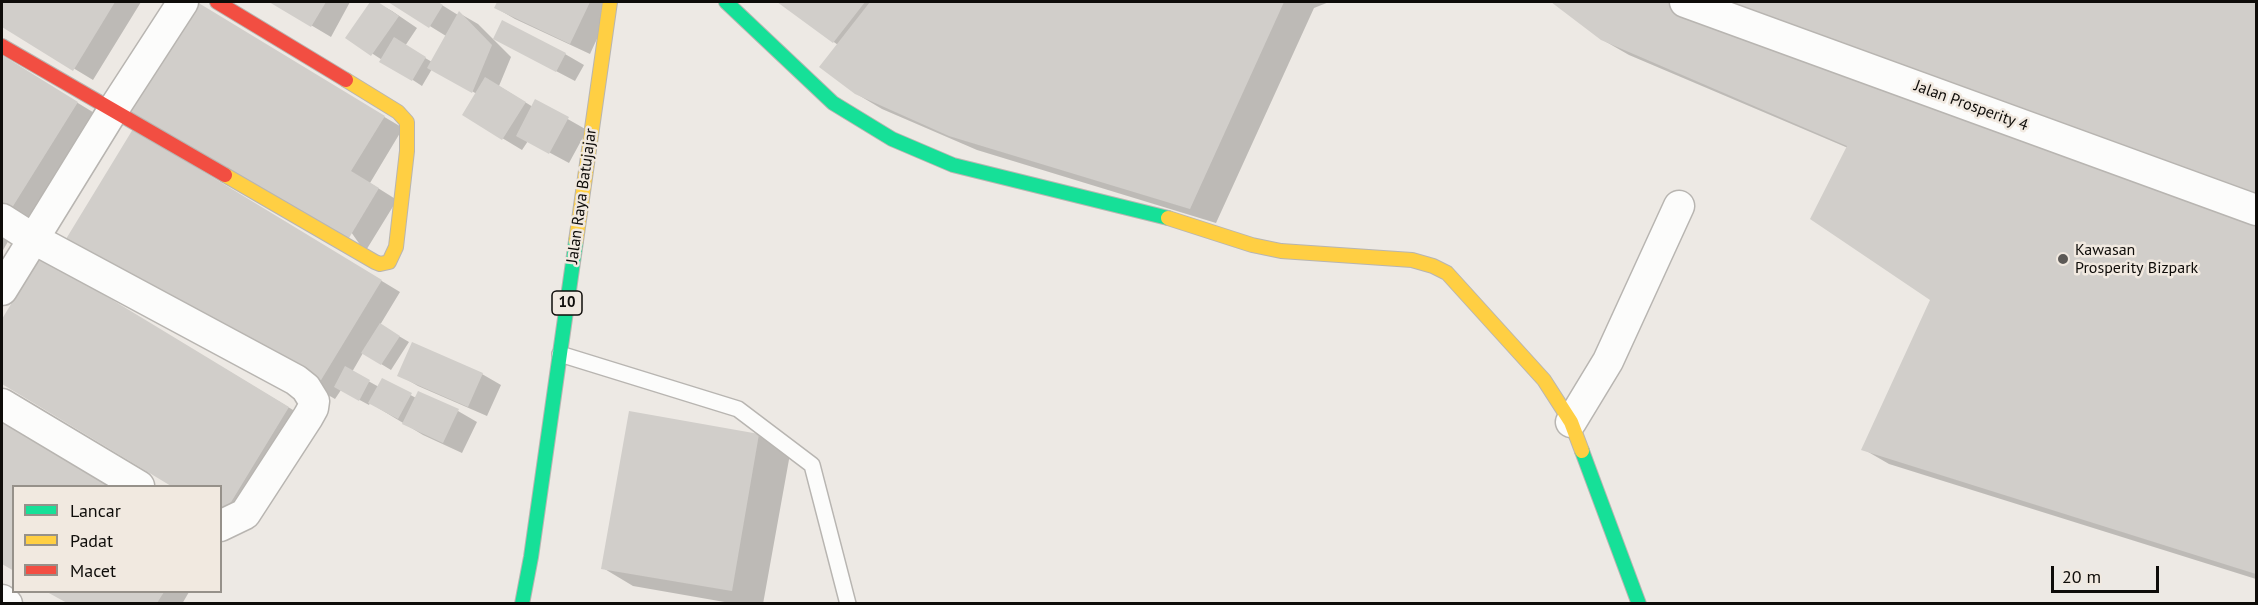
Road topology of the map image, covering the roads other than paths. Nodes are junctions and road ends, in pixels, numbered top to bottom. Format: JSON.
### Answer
{"nodes":[{"id":1,"x":183,"y":2,"type":"edge"},
{"id":2,"x":217,"y":2,"type":"edge"},
{"id":3,"x":610,"y":2,"type":"edge"},
{"id":4,"x":726,"y":2,"type":"edge"},
{"id":5,"x":1685,"y":2,"type":"edge"},
{"id":6,"x":2,"y":46,"type":"edge"},
{"id":7,"x":113,"y":110,"type":"junction"},
{"id":8,"x":1679,"y":206,"type":"dead end"},
{"id":9,"x":2256,"y":210,"type":"edge"},
{"id":10,"x":2,"y":219,"type":"edge"},
{"id":11,"x":32,"y":238,"type":"junction"},
{"id":12,"x":2,"y":290,"type":"edge"},
{"id":13,"x":560,"y":354,"type":"junction"},
{"id":14,"x":2,"y":404,"type":"edge"},
{"id":15,"x":1571,"y":422,"type":"junction"},
{"id":16,"x":137,"y":485,"type":"edge"},
{"id":17,"x":222,"y":525,"type":"edge"},
{"id":18,"x":2,"y":600,"type":"edge"},
{"id":19,"x":7,"y":603,"type":"edge"},
{"id":20,"x":522,"y":603,"type":"edge"},
{"id":21,"x":848,"y":603,"type":"edge"},
{"id":22,"x":1639,"y":603,"type":"edge"}],
"edges":[{"from":1,"to":7,"type":"street"},
{"from":2,"to":7,"type":"main road"},
{"from":3,"to":13,"type":"main road","name":"Jalan Raya Batujajar","number":"10"},
{"from":4,"to":15,"type":"main road"},
{"from":5,"to":9,"type":"street","name":"Jalan Prosperity 4"},
{"from":6,"to":7,"type":"main road"},
{"from":7,"to":11,"type":"street"},
{"from":8,"to":15,"type":"street"},
{"from":10,"to":11,"type":"street"},
{"from":11,"to":12,"type":"street"},
{"from":11,"to":17,"type":"street"},
{"from":13,"to":20,"type":"main road","name":"Jalan Raya Batujajar","number":"10"},
{"from":13,"to":21,"type":"lane"},
{"from":14,"to":16,"type":"street"},
{"from":15,"to":22,"type":"main road"},
{"from":18,"to":19,"type":"street"}]}
